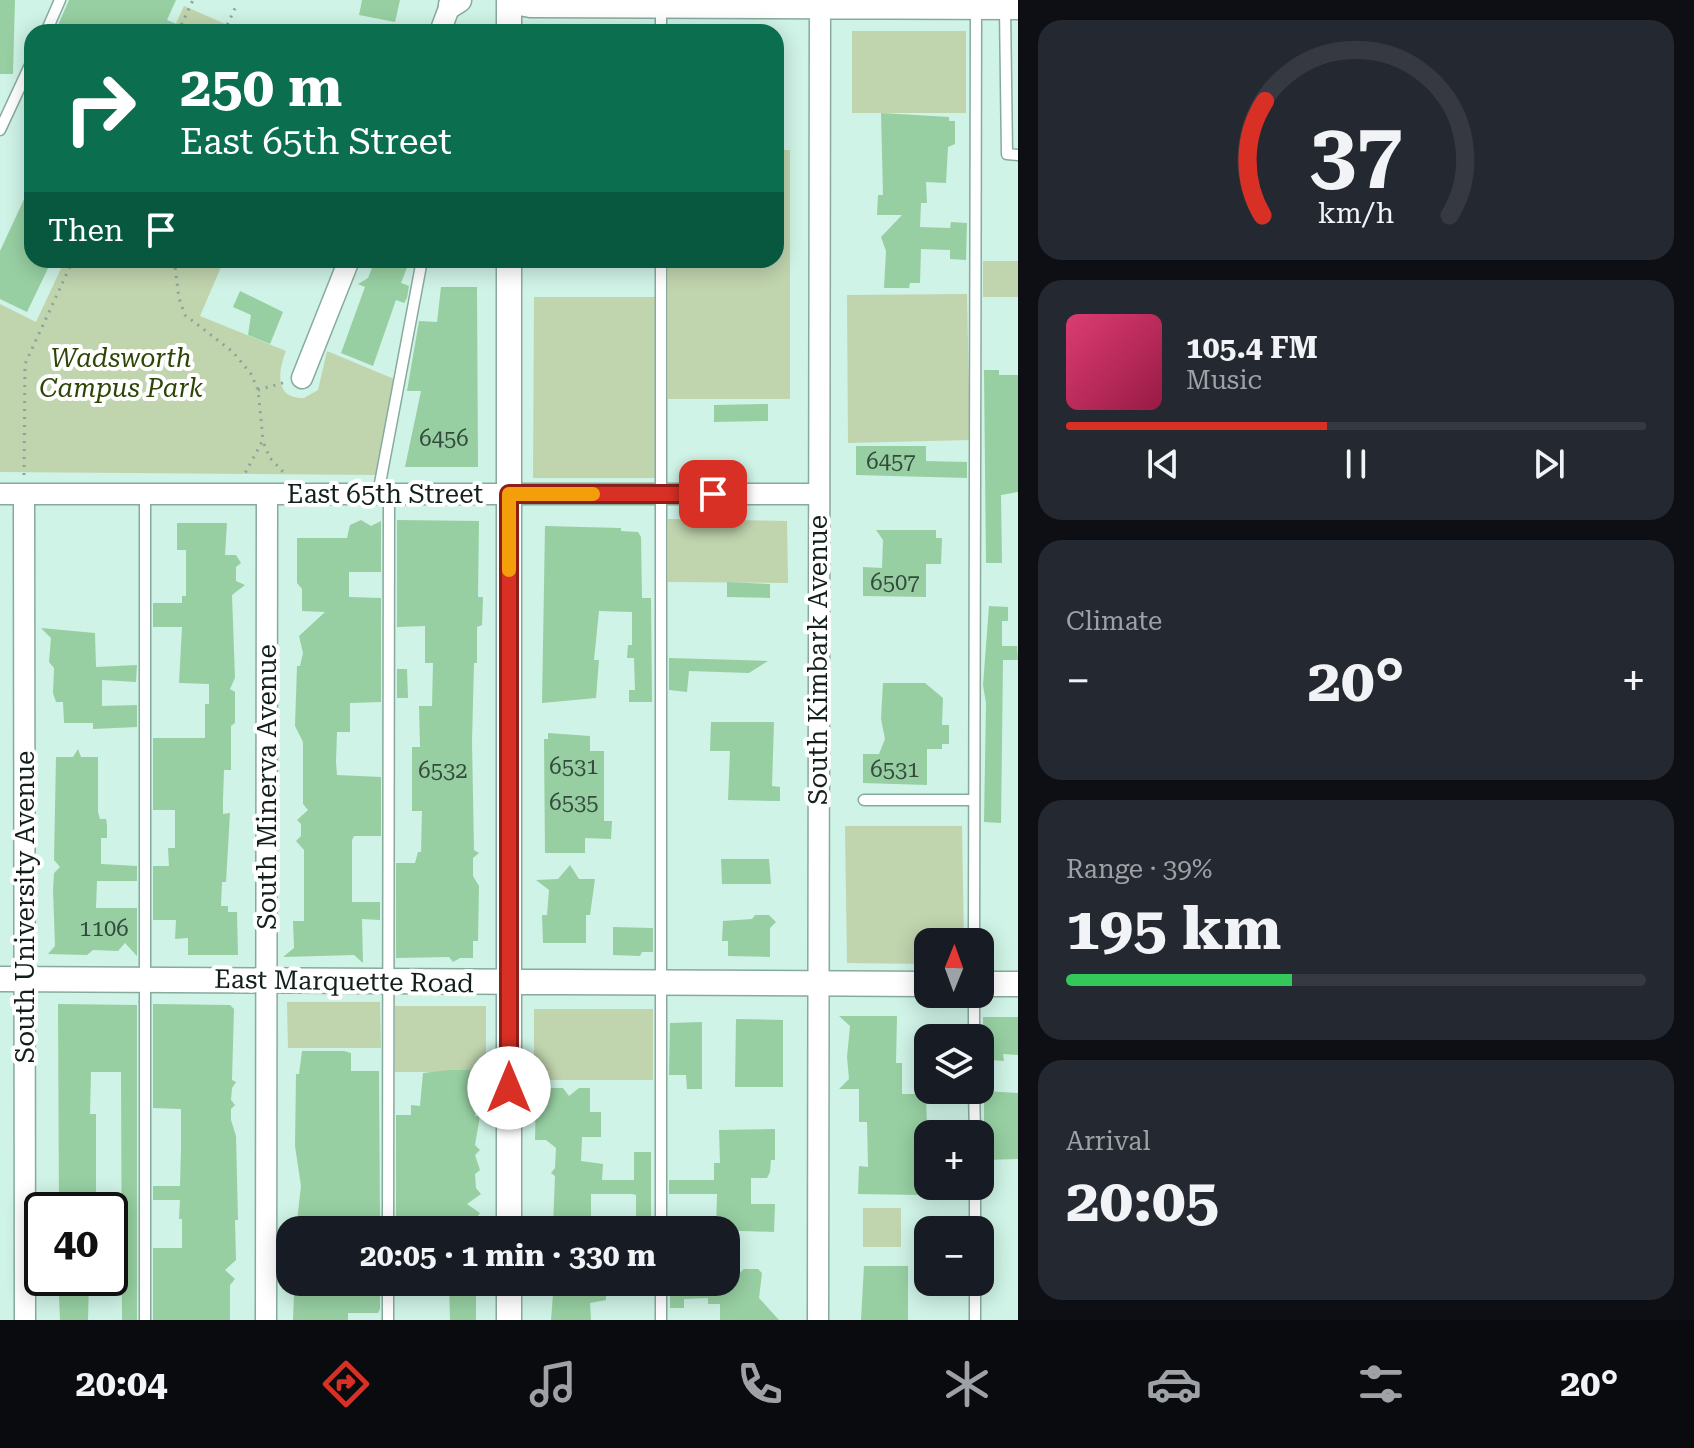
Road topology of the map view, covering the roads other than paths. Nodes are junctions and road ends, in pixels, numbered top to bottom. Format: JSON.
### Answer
{"nodes":[{"id":1,"x":60,"y":0,"type":"edge"},
{"id":2,"x":506,"y":1,"type":"edge"},
{"id":3,"x":454,"y":2,"type":"edge"},
{"id":4,"x":661,"y":4,"type":"edge"},
{"id":5,"x":820,"y":4,"type":"edge"},
{"id":6,"x":941,"y":4,"type":"edge"},
{"id":7,"x":976,"y":4,"type":"edge"},
{"id":8,"x":1012,"y":9,"type":"edge"},
{"id":9,"x":50,"y":24,"type":"edge"},
{"id":10,"x":444,"y":24,"type":"edge"},
{"id":11,"x":508,"y":24,"type":"edge"},
{"id":12,"x":24,"y":78,"type":"edge"},
{"id":13,"x":0,"y":130,"type":"edge"},
{"id":14,"x":1018,"y":155,"type":"edge"},
{"id":15,"x":346,"y":268,"type":"edge"},
{"id":16,"x":421,"y":268,"type":"edge"},
{"id":17,"x":509,"y":268,"type":"edge"},
{"id":18,"x":661,"y":268,"type":"edge"},
{"id":19,"x":302,"y":378,"type":"dead end"},
{"id":20,"x":24,"y":485,"type":"junction"},
{"id":21,"x":0,"y":494,"type":"edge"},
{"id":22,"x":145,"y":494,"type":"junction"},
{"id":23,"x":267,"y":494,"type":"junction"},
{"id":24,"x":383,"y":494,"type":"junction"},
{"id":25,"x":509,"y":494,"type":"junction"},
{"id":26,"x":661,"y":494,"type":"junction"},
{"id":27,"x":818,"y":494,"type":"junction"},
{"id":28,"x":864,"y":800,"type":"dead end"},
{"id":29,"x":974,"y":800,"type":"junction"},
{"id":30,"x":974,"y":928,"type":"edge"},
{"id":31,"x":0,"y":979,"type":"edge"},
{"id":32,"x":25,"y":979,"type":"junction"},
{"id":33,"x":145,"y":979,"type":"junction"},
{"id":34,"x":267,"y":980,"type":"junction"},
{"id":35,"x":389,"y":981,"type":"junction"},
{"id":36,"x":509,"y":982,"type":"junction"},
{"id":37,"x":662,"y":983,"type":"junction"},
{"id":38,"x":819,"y":984,"type":"junction"},
{"id":39,"x":914,"y":984,"type":"edge"},
{"id":40,"x":994,"y":984,"type":"edge"},
{"id":41,"x":1018,"y":984,"type":"edge"},
{"id":42,"x":388,"y":1216,"type":"edge"},
{"id":43,"x":509,"y":1216,"type":"edge"},
{"id":44,"x":661,"y":1216,"type":"edge"},
{"id":45,"x":388,"y":1296,"type":"edge"},
{"id":46,"x":509,"y":1296,"type":"edge"},
{"id":47,"x":661,"y":1296,"type":"edge"},
{"id":48,"x":975,"y":1296,"type":"edge"},
{"id":49,"x":25,"y":1320,"type":"edge"},
{"id":50,"x":145,"y":1320,"type":"edge"},
{"id":51,"x":266,"y":1320,"type":"edge"},
{"id":52,"x":388,"y":1320,"type":"edge"},
{"id":53,"x":509,"y":1320,"type":"edge"},
{"id":54,"x":661,"y":1320,"type":"edge"},
{"id":55,"x":818,"y":1320,"type":"edge"},
{"id":56,"x":975,"y":1320,"type":"edge"}],
"edges":[{"from":1,"to":9,"type":"lane"},
{"from":2,"to":4,"type":"street"},
{"from":2,"to":11,"type":"street"},
{"from":3,"to":10,"type":"street"},
{"from":4,"to":5,"type":"street"},
{"from":5,"to":6,"type":"street"},
{"from":5,"to":27,"type":"street","name":"South Kimbark Avenue"},
{"from":6,"to":7,"type":"street"},
{"from":7,"to":8,"type":"street"},
{"from":7,"to":29,"type":"lane"},
{"from":8,"to":14,"type":"lane"},
{"from":12,"to":13,"type":"lane"},
{"from":15,"to":19,"type":"street"},
{"from":16,"to":24,"type":"lane"},
{"from":17,"to":25,"type":"street"},
{"from":18,"to":26,"type":"lane"},
{"from":20,"to":21,"type":"street","name":"East 65th Street"},
{"from":20,"to":22,"type":"street","name":"East 65th Street"},
{"from":20,"to":32,"type":"street","name":"South University Avenue"},
{"from":22,"to":23,"type":"street","name":"East 65th Street"},
{"from":22,"to":33,"type":"lane"},
{"from":23,"to":24,"type":"street","name":"East 65th Street"},
{"from":23,"to":34,"type":"street","name":"South Minerva Avenue"},
{"from":24,"to":25,"type":"street","name":"East 65th Street"},
{"from":24,"to":35,"type":"lane"},
{"from":25,"to":26,"type":"street","name":"East 65th Street"},
{"from":25,"to":36,"type":"street"},
{"from":26,"to":27,"type":"street","name":"East 65th Street"},
{"from":26,"to":37,"type":"lane"},
{"from":27,"to":38,"type":"street","name":"South Kimbark Avenue"},
{"from":28,"to":29,"type":"lane"},
{"from":29,"to":30,"type":"lane"},
{"from":31,"to":32,"type":"street","name":"East Marquette Road"},
{"from":32,"to":33,"type":"street","name":"East Marquette Road"},
{"from":32,"to":49,"type":"street","name":"South University Avenue"},
{"from":33,"to":34,"type":"street","name":"East Marquette Road"},
{"from":33,"to":50,"type":"lane"},
{"from":34,"to":35,"type":"street","name":"East Marquette Road"},
{"from":34,"to":51,"type":"street","name":"South Minerva Avenue"},
{"from":35,"to":36,"type":"street","name":"East Marquette Road"},
{"from":35,"to":42,"type":"lane"},
{"from":36,"to":37,"type":"street","name":"East Marquette Road"},
{"from":36,"to":43,"type":"street"},
{"from":37,"to":38,"type":"street","name":"East Marquette Road"},
{"from":37,"to":44,"type":"lane"},
{"from":38,"to":39,"type":"street","name":"East Marquette Road"},
{"from":38,"to":55,"type":"street","name":"South Kimbark Avenue"},
{"from":40,"to":41,"type":"street"},
{"from":45,"to":52,"type":"lane"},
{"from":46,"to":53,"type":"street"},
{"from":47,"to":54,"type":"lane"},
{"from":48,"to":56,"type":"lane"}]}
